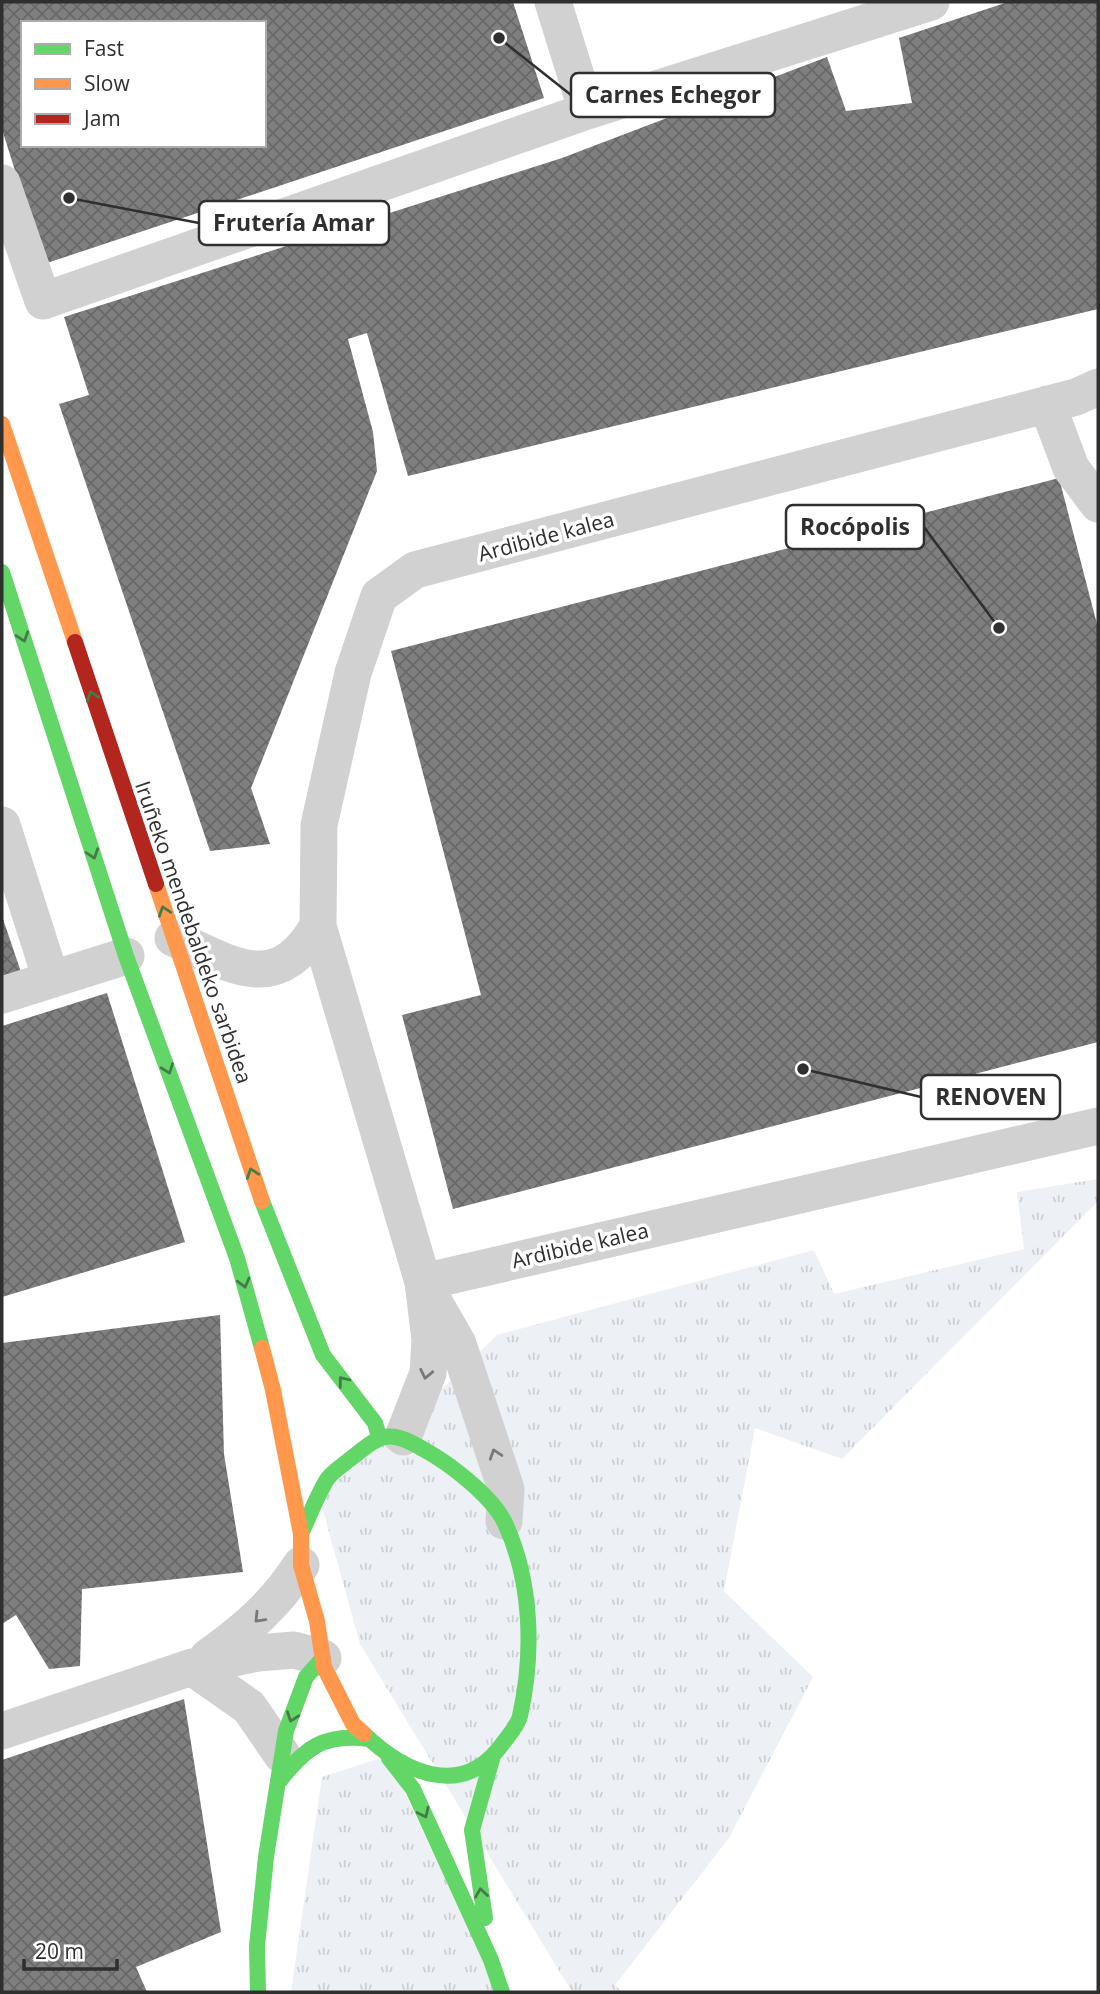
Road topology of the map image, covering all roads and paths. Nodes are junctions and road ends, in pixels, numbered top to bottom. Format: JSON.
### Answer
{"nodes":[{"id":1,"x":553,"y":2,"type":"edge"},
{"id":2,"x":931,"y":2,"type":"edge"},
{"id":3,"x":587,"y":111,"type":"junction"},
{"id":4,"x":2,"y":184,"type":"edge"},
{"id":5,"x":1098,"y":387,"type":"edge"},
{"id":6,"x":1047,"y":404,"type":"junction"},
{"id":7,"x":2,"y":424,"type":"edge"},
{"id":8,"x":1098,"y":504,"type":"edge"},
{"id":9,"x":2,"y":572,"type":"edge"},
{"id":10,"x":2,"y":825,"type":"edge"},
{"id":11,"x":318,"y":926,"type":"junction"},
{"id":12,"x":173,"y":938,"type":"junction"},
{"id":13,"x":126,"y":956,"type":"junction"},
{"id":14,"x":51,"y":979,"type":"junction"},
{"id":15,"x":2,"y":995,"type":"edge"},
{"id":16,"x":1098,"y":1126,"type":"edge"},
{"id":17,"x":423,"y":1282,"type":"junction"},
{"id":18,"x":391,"y":1437,"type":"junction"},
{"id":19,"x":504,"y":1521,"type":"junction"},
{"id":20,"x":301,"y":1550,"type":"junction"},
{"id":21,"x":323,"y":1658,"type":"junction"},
{"id":22,"x":192,"y":1667,"type":"junction"},
{"id":23,"x":2,"y":1731,"type":"edge"},
{"id":24,"x":369,"y":1739,"type":"junction"},
{"id":25,"x":387,"y":1756,"type":"junction"},
{"id":26,"x":492,"y":1759,"type":"junction"},
{"id":27,"x":280,"y":1769,"type":"junction"},
{"id":28,"x":491,"y":1960,"type":"junction"},
{"id":29,"x":258,"y":1992,"type":"edge"},
{"id":30,"x":502,"y":1992,"type":"edge"}],
"edges":[{"from":1,"to":3,"type":"street"},
{"from":2,"to":3,"type":"street"},
{"from":3,"to":4,"type":"street"},
{"from":5,"to":6,"type":"street","name":"Ardibide kalea"},
{"from":6,"to":8,"type":"street"},
{"from":6,"to":11,"type":"street","name":"Ardibide kalea"},
{"from":12,"to":7,"type":"main road","name":"Iruñeko mendebaldeko sarbidea","one_way":true},
{"from":9,"to":13,"type":"main road","name":"Iruñeko mendebaldeko sarbidea","one_way":true},
{"from":10,"to":14,"type":"street"},
{"from":11,"to":12,"type":"street"},
{"from":11,"to":17,"type":"street","name":"Ardibide kalea"},
{"from":18,"to":12,"type":"main road","name":"Iruñeko mendebaldeko sarbidea","one_way":true},
{"from":13,"to":14,"type":"street"},
{"from":13,"to":20,"type":"main road","name":"Iruñeko mendebaldeko sarbidea","one_way":true},
{"from":14,"to":15,"type":"street"},
{"from":16,"to":17,"type":"street","name":"Ardibide kalea"},
{"from":17,"to":18,"type":"street","one_way":true},
{"from":19,"to":17,"type":"street","one_way":true},
{"from":18,"to":19,"type":"main road","name":"Iruñeko mendebaldeko sarbidea"},
{"from":18,"to":20,"type":"main road"},
{"from":19,"to":26,"type":"main road","name":"Iruñeko mendebaldeko sarbidea"},
{"from":20,"to":21,"type":"main road","name":"Iruñeko mendebaldeko sarbidea"},
{"from":20,"to":22,"type":"street","one_way":true},
{"from":21,"to":22,"type":"street"},
{"from":21,"to":24,"type":"main road","name":"Iruñeko mendebaldeko sarbidea"},
{"from":21,"to":27,"type":"main road","one_way":true},
{"from":22,"to":23,"type":"street"},
{"from":22,"to":27,"type":"street"},
{"from":24,"to":25,"type":"main road","name":"Iruñeko mendebaldeko sarbidea"},
{"from":24,"to":27,"type":"main road"},
{"from":25,"to":26,"type":"main road","name":"Iruñeko mendebaldeko sarbidea"},
{"from":25,"to":28,"type":"main road","one_way":true},
{"from":28,"to":26,"type":"main road","one_way":true},
{"from":27,"to":29,"type":"main road"},
{"from":28,"to":30,"type":"main road"}]}
